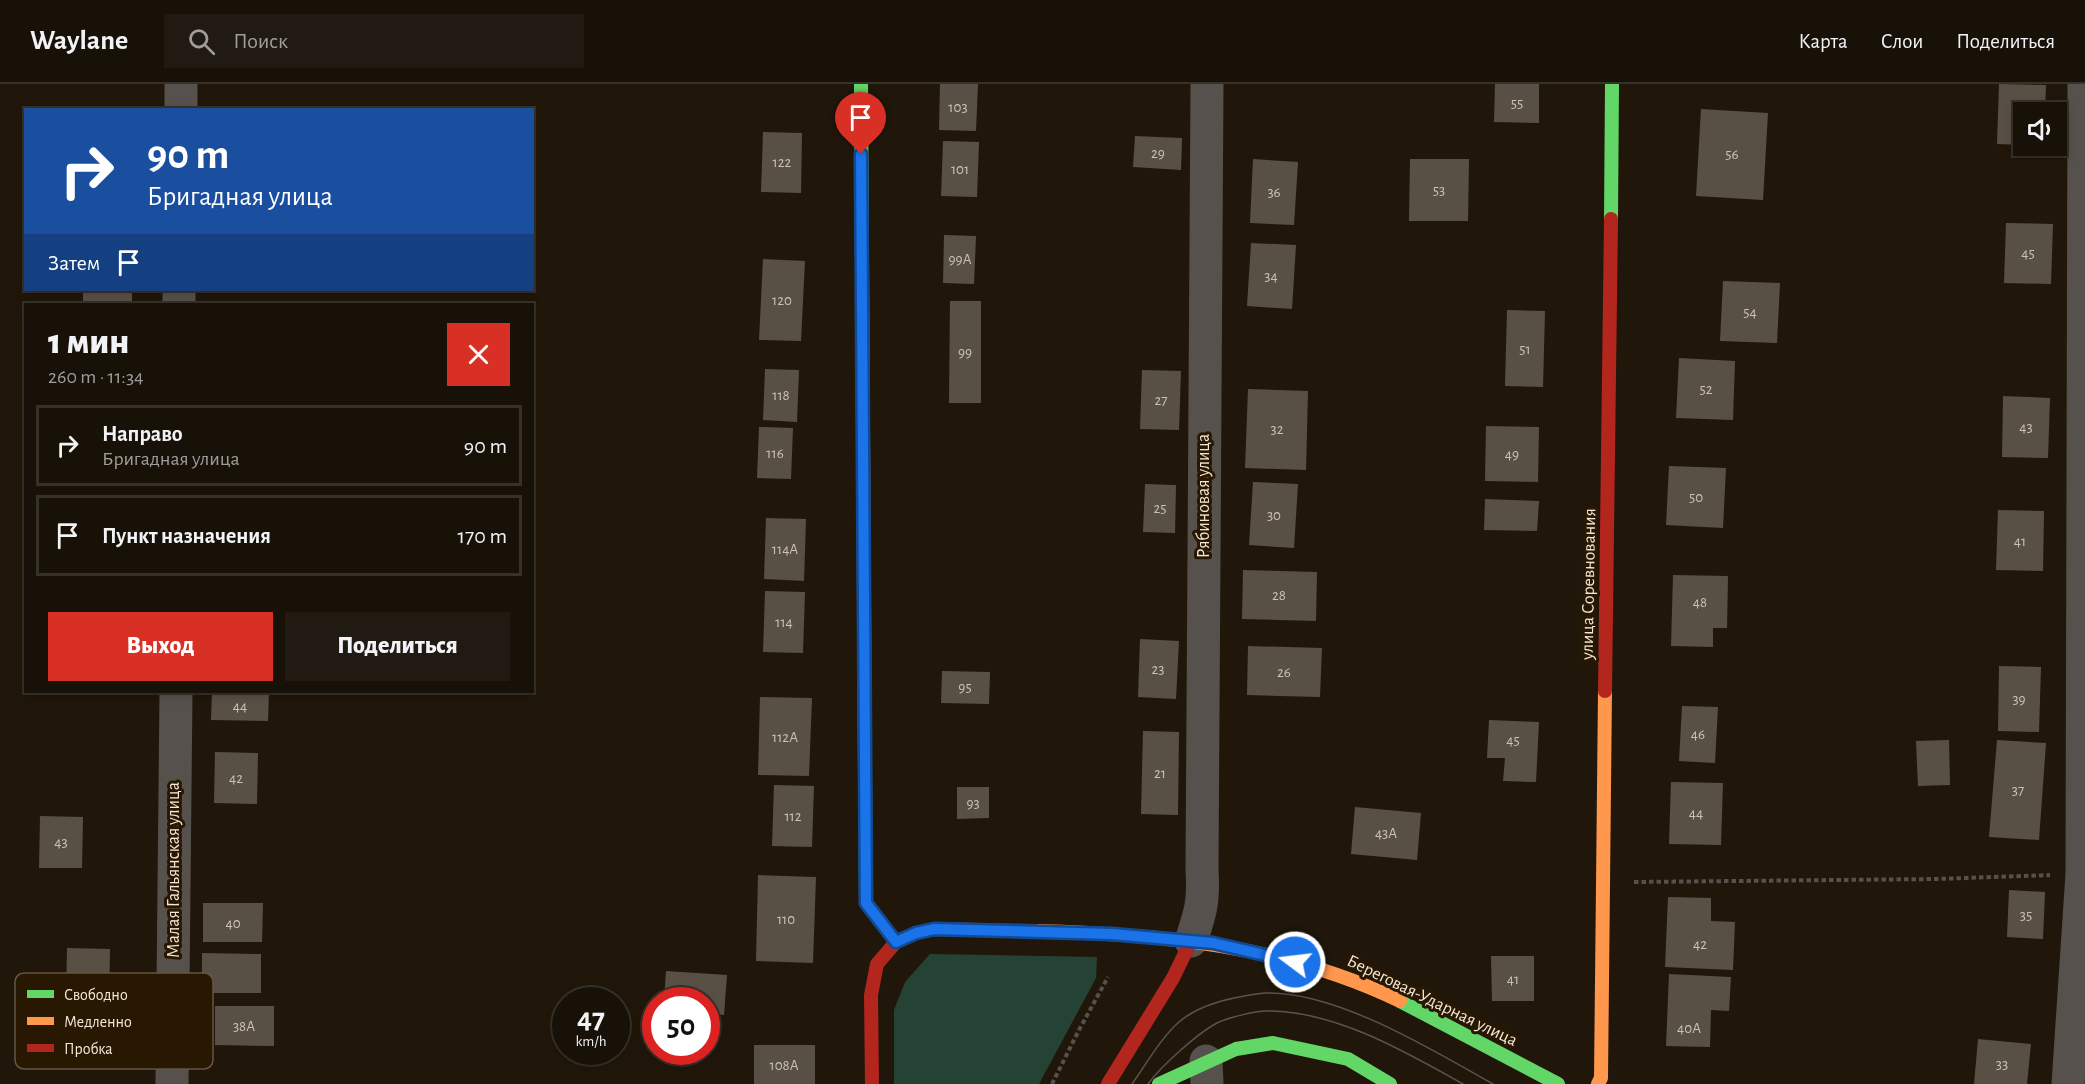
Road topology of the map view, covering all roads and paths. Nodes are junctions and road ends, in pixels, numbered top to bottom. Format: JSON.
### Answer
{"nodes":[{"id":1,"x":181,"y":84,"type":"edge"},
{"id":2,"x":861,"y":84,"type":"edge"},
{"id":3,"x":1207,"y":84,"type":"edge"},
{"id":4,"x":1612,"y":84,"type":"edge"},
{"id":5,"x":2084,"y":84,"type":"edge"},
{"id":6,"x":181,"y":108,"type":"edge"},
{"id":7,"x":176,"y":693,"type":"edge"},
{"id":8,"x":2084,"y":874,"type":"edge"},
{"id":9,"x":1603,"y":882,"type":"junction"},
{"id":10,"x":896,"y":942,"type":"junction"},
{"id":11,"x":1191,"y":942,"type":"junction"},
{"id":12,"x":173,"y":973,"type":"edge"},
{"id":13,"x":1108,"y":977,"type":"dead end"},
{"id":14,"x":172,"y":1069,"type":"edge"},
{"id":15,"x":1206,"y":1073,"type":"edge"},
{"id":16,"x":172,"y":1084,"type":"edge"},
{"id":17,"x":872,"y":1084,"type":"edge"},
{"id":18,"x":1052,"y":1084,"type":"edge"},
{"id":19,"x":1108,"y":1084,"type":"edge"},
{"id":20,"x":1159,"y":1084,"type":"edge"},
{"id":21,"x":1390,"y":1084,"type":"edge"},
{"id":22,"x":1558,"y":1084,"type":"edge"},
{"id":23,"x":1598,"y":1084,"type":"edge"},
{"id":24,"x":2068,"y":1084,"type":"edge"}],
"edges":[{"from":1,"to":6,"type":"street"},
{"from":2,"to":10,"type":"street"},
{"from":3,"to":11,"type":"street","name":"Рябиновая улица"},
{"from":4,"to":9,"type":"street","name":"улица Соревнования"},
{"from":5,"to":8,"type":"street"},
{"from":7,"to":12,"type":"street","name":"Малая Гальянская улица"},
{"from":8,"to":9,"type":"path"},
{"from":8,"to":24,"type":"street"},
{"from":9,"to":23,"type":"street","name":"улица Соревнования"},
{"from":10,"to":11,"type":"street","name":"Береговая-Ударная улица"},
{"from":10,"to":17,"type":"street"},
{"from":11,"to":19,"type":"street"},
{"from":11,"to":22,"type":"street","name":"Береговая-Ударная улица"},
{"from":13,"to":18,"type":"path"},
{"from":14,"to":16,"type":"street","name":"Малая Гальянская улица"},
{"from":15,"to":20,"type":"street"},
{"from":15,"to":21,"type":"street"}]}
